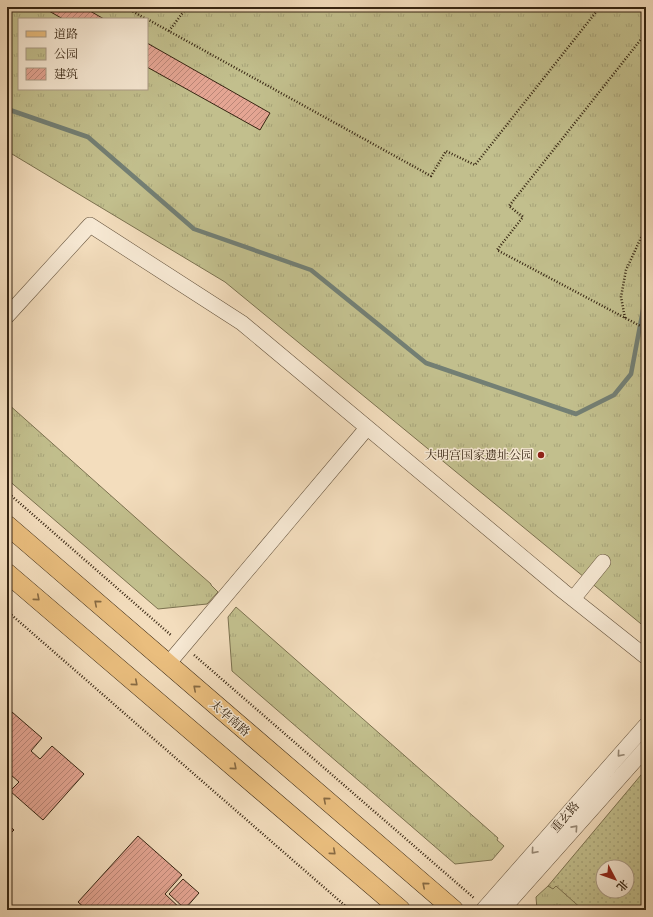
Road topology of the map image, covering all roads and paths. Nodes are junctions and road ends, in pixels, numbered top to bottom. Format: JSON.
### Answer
{"nodes":[{"id":1,"x":125,"y":7,"type":"edge"},
{"id":2,"x":187,"y":7,"type":"edge"},
{"id":3,"x":600,"y":7,"type":"edge"},
{"id":4,"x":145,"y":18,"type":"edge"},
{"id":5,"x":148,"y":20,"type":"edge"},
{"id":6,"x":168,"y":31,"type":"junction"},
{"id":7,"x":646,"y":33,"type":"edge"},
{"id":8,"x":646,"y":228,"type":"edge"},
{"id":9,"x":7,"y":316,"type":"edge"},
{"id":10,"x":625,"y":318,"type":"junction"},
{"id":11,"x":646,"y":329,"type":"edge"},
{"id":12,"x":368,"y":428,"type":"junction"},
{"id":13,"x":7,"y":492,"type":"edge"},
{"id":14,"x":7,"y":525,"type":"edge"},
{"id":15,"x":603,"y":562,"type":"dead end"},
{"id":16,"x":7,"y":573,"type":"edge"},
{"id":17,"x":573,"y":599,"type":"junction"},
{"id":18,"x":7,"y":611,"type":"edge"},
{"id":19,"x":184,"y":646,"type":"junction"},
{"id":20,"x":646,"y":657,"type":"edge"},
{"id":21,"x":168,"y":664,"type":"junction"},
{"id":22,"x":646,"y":724,"type":"edge"},
{"id":23,"x":646,"y":748,"type":"edge"},
{"id":24,"x":484,"y":909,"type":"edge"},
{"id":25,"x":350,"y":910,"type":"edge"},
{"id":26,"x":401,"y":910,"type":"edge"},
{"id":27,"x":454,"y":910,"type":"edge"},
{"id":28,"x":502,"y":910,"type":"edge"}],
"edges":[{"from":1,"to":4,"type":"path"},
{"from":2,"to":6,"type":"path"},
{"from":3,"to":6,"type":"path"},
{"from":5,"to":6,"type":"path"},
{"from":7,"to":10,"type":"path"},
{"from":8,"to":10,"type":"path"},
{"from":9,"to":12,"type":"street"},
{"from":10,"to":11,"type":"path"},
{"from":12,"to":17,"type":"street"},
{"from":12,"to":19,"type":"street"},
{"from":13,"to":19,"type":"path"},
{"from":21,"to":14,"type":"main road","name":"太华南路","one_way":true},
{"from":15,"to":17,"type":"street"},
{"from":16,"to":26,"type":"main road","one_way":true},
{"from":17,"to":20,"type":"street"},
{"from":18,"to":25,"type":"path"},
{"from":19,"to":21,"type":"street"},
{"from":19,"to":24,"type":"path"},
{"from":27,"to":21,"type":"main road","name":"太华南路","one_way":true},
{"from":22,"to":24,"type":"street","name":"重玄路","one_way":true},
{"from":28,"to":23,"type":"street","name":"重玄路","one_way":true}]}
